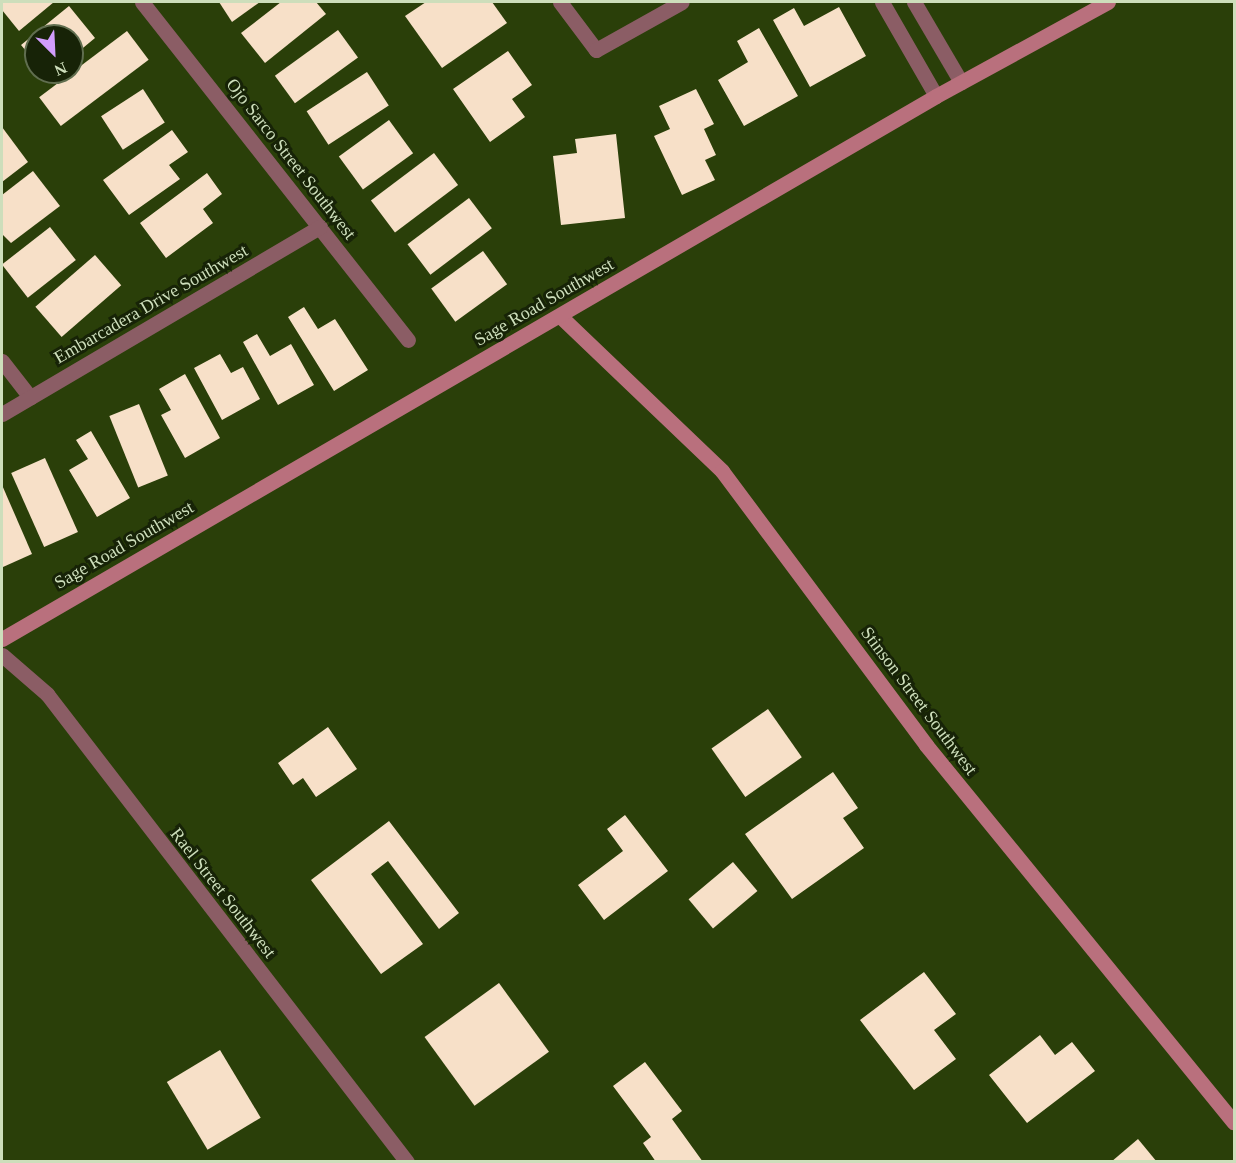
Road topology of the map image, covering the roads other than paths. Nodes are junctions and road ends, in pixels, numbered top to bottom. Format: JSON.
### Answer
{"nodes":[{"id":1,"x":142,"y":2,"type":"edge"},
{"id":2,"x":560,"y":2,"type":"edge"},
{"id":3,"x":682,"y":2,"type":"edge"},
{"id":4,"x":882,"y":2,"type":"edge"},
{"id":5,"x":914,"y":2,"type":"edge"},
{"id":6,"x":1108,"y":2,"type":"edge"},
{"id":7,"x":961,"y":82,"type":"junction"},
{"id":8,"x":936,"y":96,"type":"junction"},
{"id":9,"x":320,"y":227,"type":"junction"},
{"id":10,"x":560,"y":316,"type":"junction"},
{"id":11,"x":408,"y":340,"type":"dead end"},
{"id":12,"x":2,"y":361,"type":"edge"},
{"id":13,"x":30,"y":397,"type":"junction"},
{"id":14,"x":2,"y":414,"type":"edge"},
{"id":15,"x":2,"y":639,"type":"edge"},
{"id":16,"x":2,"y":655,"type":"edge"},
{"id":17,"x":1234,"y":1122,"type":"edge"},
{"id":18,"x":407,"y":1161,"type":"edge"}],
"edges":[{"from":1,"to":9,"type":"street","name":"Ojo Sarco Street Southwest"},
{"from":2,"to":3,"type":"street"},
{"from":4,"to":8,"type":"street"},
{"from":5,"to":7,"type":"street"},
{"from":6,"to":7,"type":"street","name":"Sage Road Southwest"},
{"from":7,"to":8,"type":"street","name":"Sage Road Southwest"},
{"from":8,"to":10,"type":"street","name":"Sage Road Southwest"},
{"from":9,"to":11,"type":"street","name":"Ojo Sarco Street Southwest"},
{"from":9,"to":13,"type":"street","name":"Embarcadera Drive Southwest"},
{"from":10,"to":15,"type":"street","name":"Sage Road Southwest"},
{"from":10,"to":17,"type":"street","name":"Stinson Street Southwest"},
{"from":12,"to":13,"type":"street"},
{"from":13,"to":14,"type":"street","name":"Embarcadera Drive Southwest"},
{"from":16,"to":18,"type":"street","name":"Rael Street Southwest"}]}
